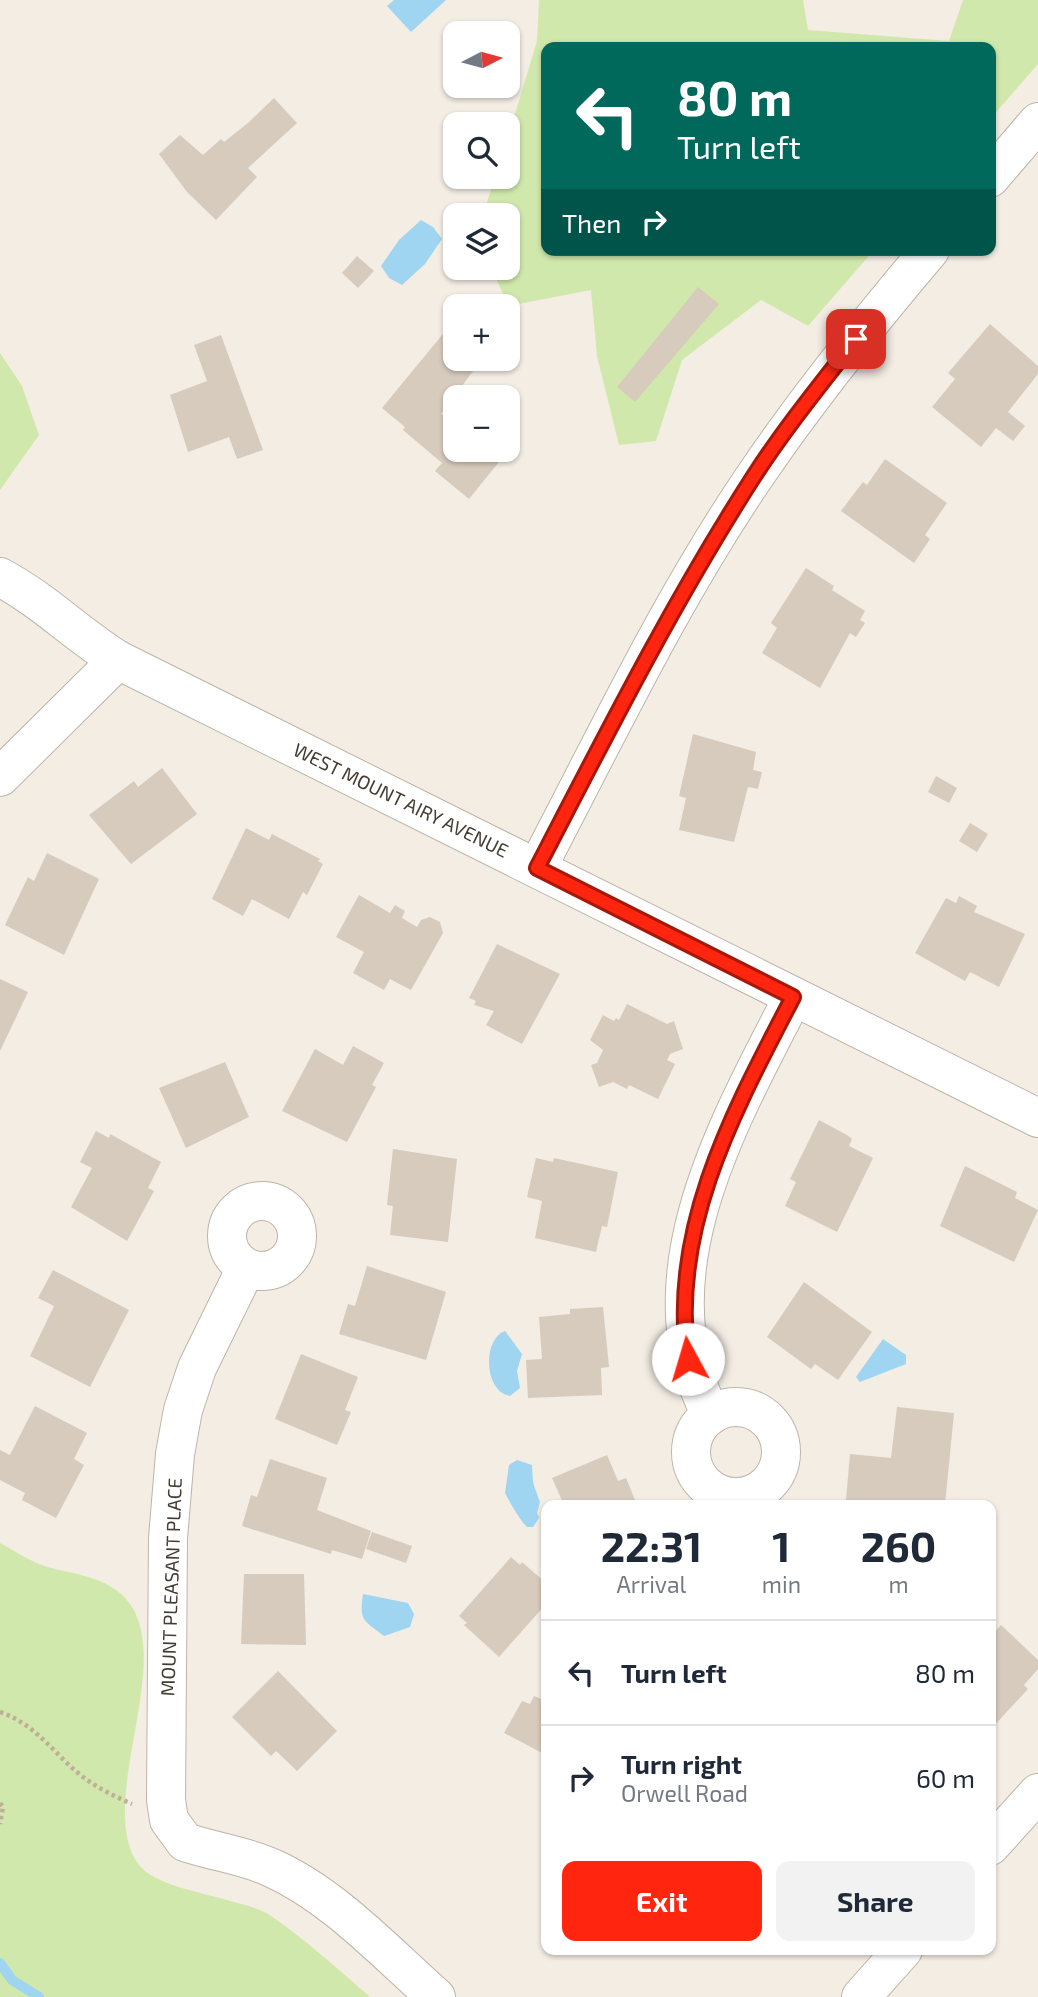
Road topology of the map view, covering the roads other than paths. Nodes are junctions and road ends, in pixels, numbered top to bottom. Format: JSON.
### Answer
{"nodes":[{"id":1,"x":1038,"y":122,"type":"edge"},
{"id":2,"x":996,"y":171,"type":"edge"},
{"id":3,"x":925,"y":256,"type":"edge"},
{"id":4,"x":0,"y":578,"type":"edge"},
{"id":5,"x":118,"y":660,"type":"junction"},
{"id":6,"x":0,"y":776,"type":"edge"},
{"id":7,"x":537,"y":868,"type":"junction"},
{"id":8,"x":793,"y":997,"type":"junction"},
{"id":9,"x":1038,"y":1118,"type":"edge"},
{"id":10,"x":246,"y":1268,"type":"dead end"},
{"id":11,"x":711,"y":1415,"type":"dead end"},
{"id":12,"x":1038,"y":1793,"type":"edge"},
{"id":13,"x":996,"y":1839,"type":"edge"},
{"id":14,"x":899,"y":1955,"type":"edge"},
{"id":15,"x":436,"y":1997,"type":"edge"},
{"id":16,"x":862,"y":1997,"type":"edge"}],
"edges":[{"from":1,"to":2,"type":"street"},
{"from":3,"to":7,"type":"street"},
{"from":4,"to":5,"type":"street","name":"WEST MOUNT AIRY AVENUE"},
{"from":5,"to":6,"type":"street"},
{"from":5,"to":7,"type":"street","name":"WEST MOUNT AIRY AVENUE"},
{"from":7,"to":8,"type":"street","name":"WEST MOUNT AIRY AVENUE"},
{"from":8,"to":9,"type":"street","name":"WEST MOUNT AIRY AVENUE"},
{"from":8,"to":11,"type":"street"},
{"from":10,"to":15,"type":"street","name":"MOUNT PLEASANT PLACE"},
{"from":12,"to":13,"type":"street"},
{"from":14,"to":16,"type":"street"}]}
